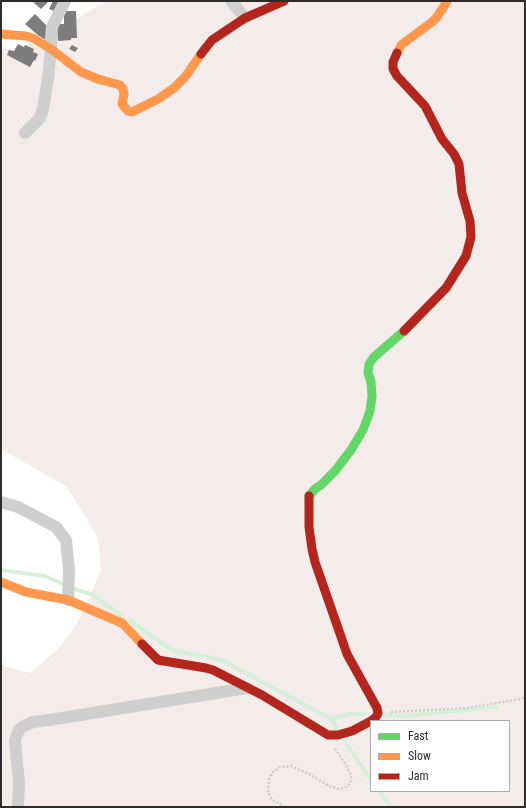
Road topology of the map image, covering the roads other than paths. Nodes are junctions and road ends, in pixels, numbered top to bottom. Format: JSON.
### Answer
{"nodes":[{"id":1,"x":65,"y":1,"type":"edge"},
{"id":2,"x":231,"y":1,"type":"edge"},
{"id":3,"x":284,"y":1,"type":"edge"},
{"id":4,"x":447,"y":1,"type":"edge"},
{"id":5,"x":245,"y":18,"type":"junction"},
{"id":6,"x":1,"y":34,"type":"edge"},
{"id":7,"x":51,"y":49,"type":"junction"},
{"id":8,"x":26,"y":132,"type":"dead end"},
{"id":9,"x":1,"y":502,"type":"edge"},
{"id":10,"x":1,"y":582,"type":"edge"},
{"id":11,"x":68,"y":600,"type":"junction"},
{"id":12,"x":247,"y":688,"type":"junction"},
{"id":13,"x":372,"y":720,"type":"edge"},
{"id":14,"x":370,"y":722,"type":"edge"},
{"id":15,"x":18,"y":807,"type":"edge"}],
"edges":[{"from":1,"to":7,"type":"street"},
{"from":2,"to":5,"type":"street"},
{"from":3,"to":5,"type":"street"},
{"from":4,"to":13,"type":"street"},
{"from":5,"to":7,"type":"street"},
{"from":6,"to":7,"type":"street"},
{"from":7,"to":8,"type":"street"},
{"from":9,"to":11,"type":"street"},
{"from":10,"to":11,"type":"street"},
{"from":11,"to":12,"type":"street"},
{"from":12,"to":14,"type":"street"},
{"from":12,"to":15,"type":"street"}]}
